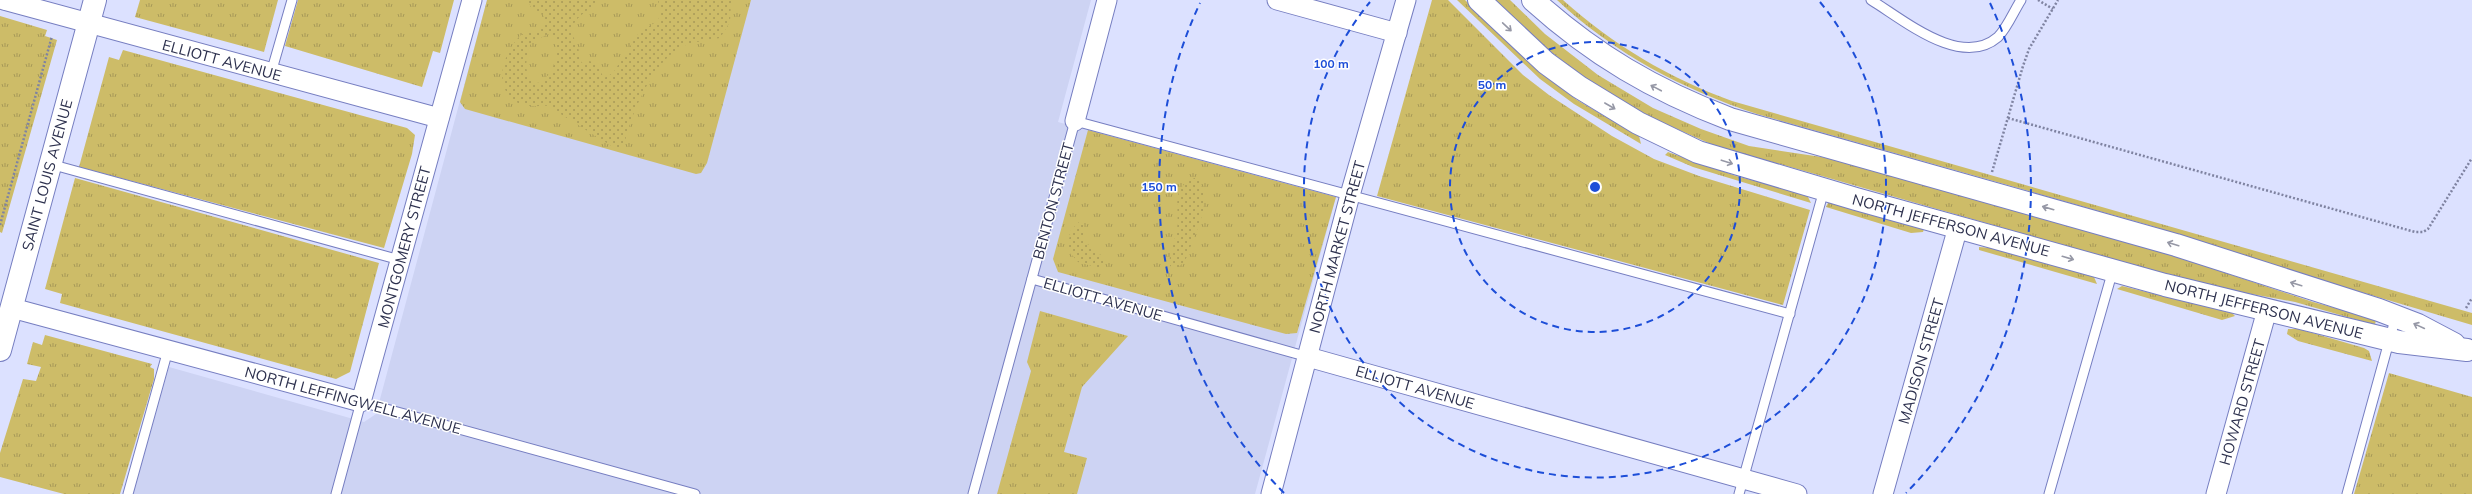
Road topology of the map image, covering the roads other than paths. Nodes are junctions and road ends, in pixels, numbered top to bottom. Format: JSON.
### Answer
{"nodes":[{"id":1,"x":4,"y":0,"type":"edge"},
{"id":2,"x":95,"y":0,"type":"edge"},
{"id":3,"x":292,"y":0,"type":"edge"},
{"id":4,"x":472,"y":0,"type":"edge"},
{"id":5,"x":1107,"y":0,"type":"edge"},
{"id":6,"x":1277,"y":0,"type":"edge"},
{"id":7,"x":1406,"y":0,"type":"edge"},
{"id":8,"x":1479,"y":0,"type":"edge"},
{"id":9,"x":1533,"y":0,"type":"edge"},
{"id":10,"x":1871,"y":0,"type":"edge"},
{"id":11,"x":2021,"y":0,"type":"edge"},
{"id":12,"x":88,"y":24,"type":"junction"},
{"id":13,"x":1397,"y":32,"type":"junction"},
{"id":14,"x":271,"y":73,"type":"junction"},
{"id":15,"x":440,"y":118,"type":"junction"},
{"id":16,"x":1075,"y":120,"type":"junction"},
{"id":17,"x":50,"y":164,"type":"junction"},
{"id":18,"x":1824,"y":190,"type":"junction"},
{"id":19,"x":1350,"y":196,"type":"junction"},
{"id":20,"x":1958,"y":227,"type":"junction"},
{"id":21,"x":400,"y":260,"type":"junction"},
{"id":22,"x":2112,"y":270,"type":"junction"},
{"id":23,"x":1032,"y":279,"type":"junction"},
{"id":24,"x":12,"y":308,"type":"junction"},
{"id":25,"x":2267,"y":310,"type":"junction"},
{"id":26,"x":1790,"y":314,"type":"junction"},
{"id":27,"x":2396,"y":316,"type":"junction"},
{"id":28,"x":2390,"y":340,"type":"junction"},
{"id":29,"x":0,"y":350,"type":"edge"},
{"id":30,"x":168,"y":350,"type":"junction"},
{"id":31,"x":2469,"y":351,"type":"edge"},
{"id":32,"x":1308,"y":356,"type":"junction"},
{"id":33,"x":361,"y":402,"type":"junction"},
{"id":34,"x":1741,"y":486,"type":"edge"},
{"id":35,"x":128,"y":494,"type":"edge"},
{"id":36,"x":336,"y":494,"type":"edge"},
{"id":37,"x":695,"y":494,"type":"edge"},
{"id":38,"x":973,"y":494,"type":"edge"},
{"id":39,"x":1271,"y":494,"type":"edge"},
{"id":40,"x":1798,"y":494,"type":"edge"},
{"id":41,"x":1883,"y":494,"type":"edge"},
{"id":42,"x":2049,"y":494,"type":"edge"},
{"id":43,"x":2216,"y":494,"type":"edge"},
{"id":44,"x":2347,"y":494,"type":"edge"}],
"edges":[{"from":1,"to":12,"type":"street","name":"ELLIOTT AVENUE"},
{"from":2,"to":12,"type":"main road","name":"SAINT LOUIS AVENUE"},
{"from":3,"to":14,"type":"lane"},
{"from":4,"to":15,"type":"street","name":"MONTGOMERY STREET"},
{"from":5,"to":16,"type":"street","name":"BENTON STREET"},
{"from":6,"to":13,"type":"street"},
{"from":7,"to":13,"type":"street","name":"NORTH MARKET STREET"},
{"from":8,"to":18,"type":"main road","name":"NORTH JEFFERSON AVENUE","one_way":true},
{"from":27,"to":9,"type":"main road","name":"NORTH JEFFERSON AVENUE","one_way":true},
{"from":10,"to":11,"type":"lane"},
{"from":12,"to":14,"type":"street","name":"ELLIOTT AVENUE"},
{"from":12,"to":17,"type":"main road","name":"SAINT LOUIS AVENUE"},
{"from":13,"to":19,"type":"street","name":"NORTH MARKET STREET"},
{"from":14,"to":15,"type":"street","name":"ELLIOTT AVENUE"},
{"from":15,"to":21,"type":"street","name":"MONTGOMERY STREET"},
{"from":16,"to":19,"type":"lane"},
{"from":16,"to":23,"type":"lane","name":"BENTON STREET"},
{"from":17,"to":21,"type":"lane"},
{"from":17,"to":24,"type":"main road","name":"SAINT LOUIS AVENUE"},
{"from":18,"to":20,"type":"main road","name":"NORTH JEFFERSON AVENUE"},
{"from":18,"to":26,"type":"lane"},
{"from":19,"to":26,"type":"lane"},
{"from":19,"to":32,"type":"street","name":"NORTH MARKET STREET"},
{"from":20,"to":22,"type":"main road","name":"NORTH JEFFERSON AVENUE","one_way":true},
{"from":20,"to":41,"type":"street","name":"MADISON STREET"},
{"from":21,"to":33,"type":"street","name":"MONTGOMERY STREET"},
{"from":22,"to":25,"type":"main road","name":"NORTH JEFFERSON AVENUE"},
{"from":22,"to":42,"type":"lane"},
{"from":23,"to":32,"type":"lane","name":"ELLIOTT AVENUE"},
{"from":23,"to":38,"type":"lane","name":"BENTON STREET"},
{"from":24,"to":29,"type":"main road","name":"SAINT LOUIS AVENUE"},
{"from":24,"to":30,"type":"street","name":"NORTH LEFFINGWELL AVENUE"},
{"from":25,"to":28,"type":"main road","name":"NORTH JEFFERSON AVENUE"},
{"from":25,"to":43,"type":"street","name":"HOWARD STREET"},
{"from":26,"to":34,"type":"lane"},
{"from":27,"to":28,"type":"lane"},
{"from":31,"to":27,"type":"main road","name":"NORTH JEFFERSON AVENUE","one_way":true},
{"from":28,"to":31,"type":"main road","name":"NORTH JEFFERSON AVENUE"},
{"from":28,"to":44,"type":"lane"},
{"from":30,"to":33,"type":"street","name":"NORTH LEFFINGWELL AVENUE"},
{"from":30,"to":35,"type":"lane"},
{"from":32,"to":34,"type":"street","name":"ELLIOTT AVENUE"},
{"from":32,"to":39,"type":"street","name":"NORTH MARKET STREET"},
{"from":33,"to":36,"type":"lane","name":"MONTGOMERY STREET"},
{"from":33,"to":37,"type":"lane","name":"NORTH LEFFINGWELL AVENUE"},
{"from":34,"to":40,"type":"street","name":"ELLIOTT AVENUE"}]}
